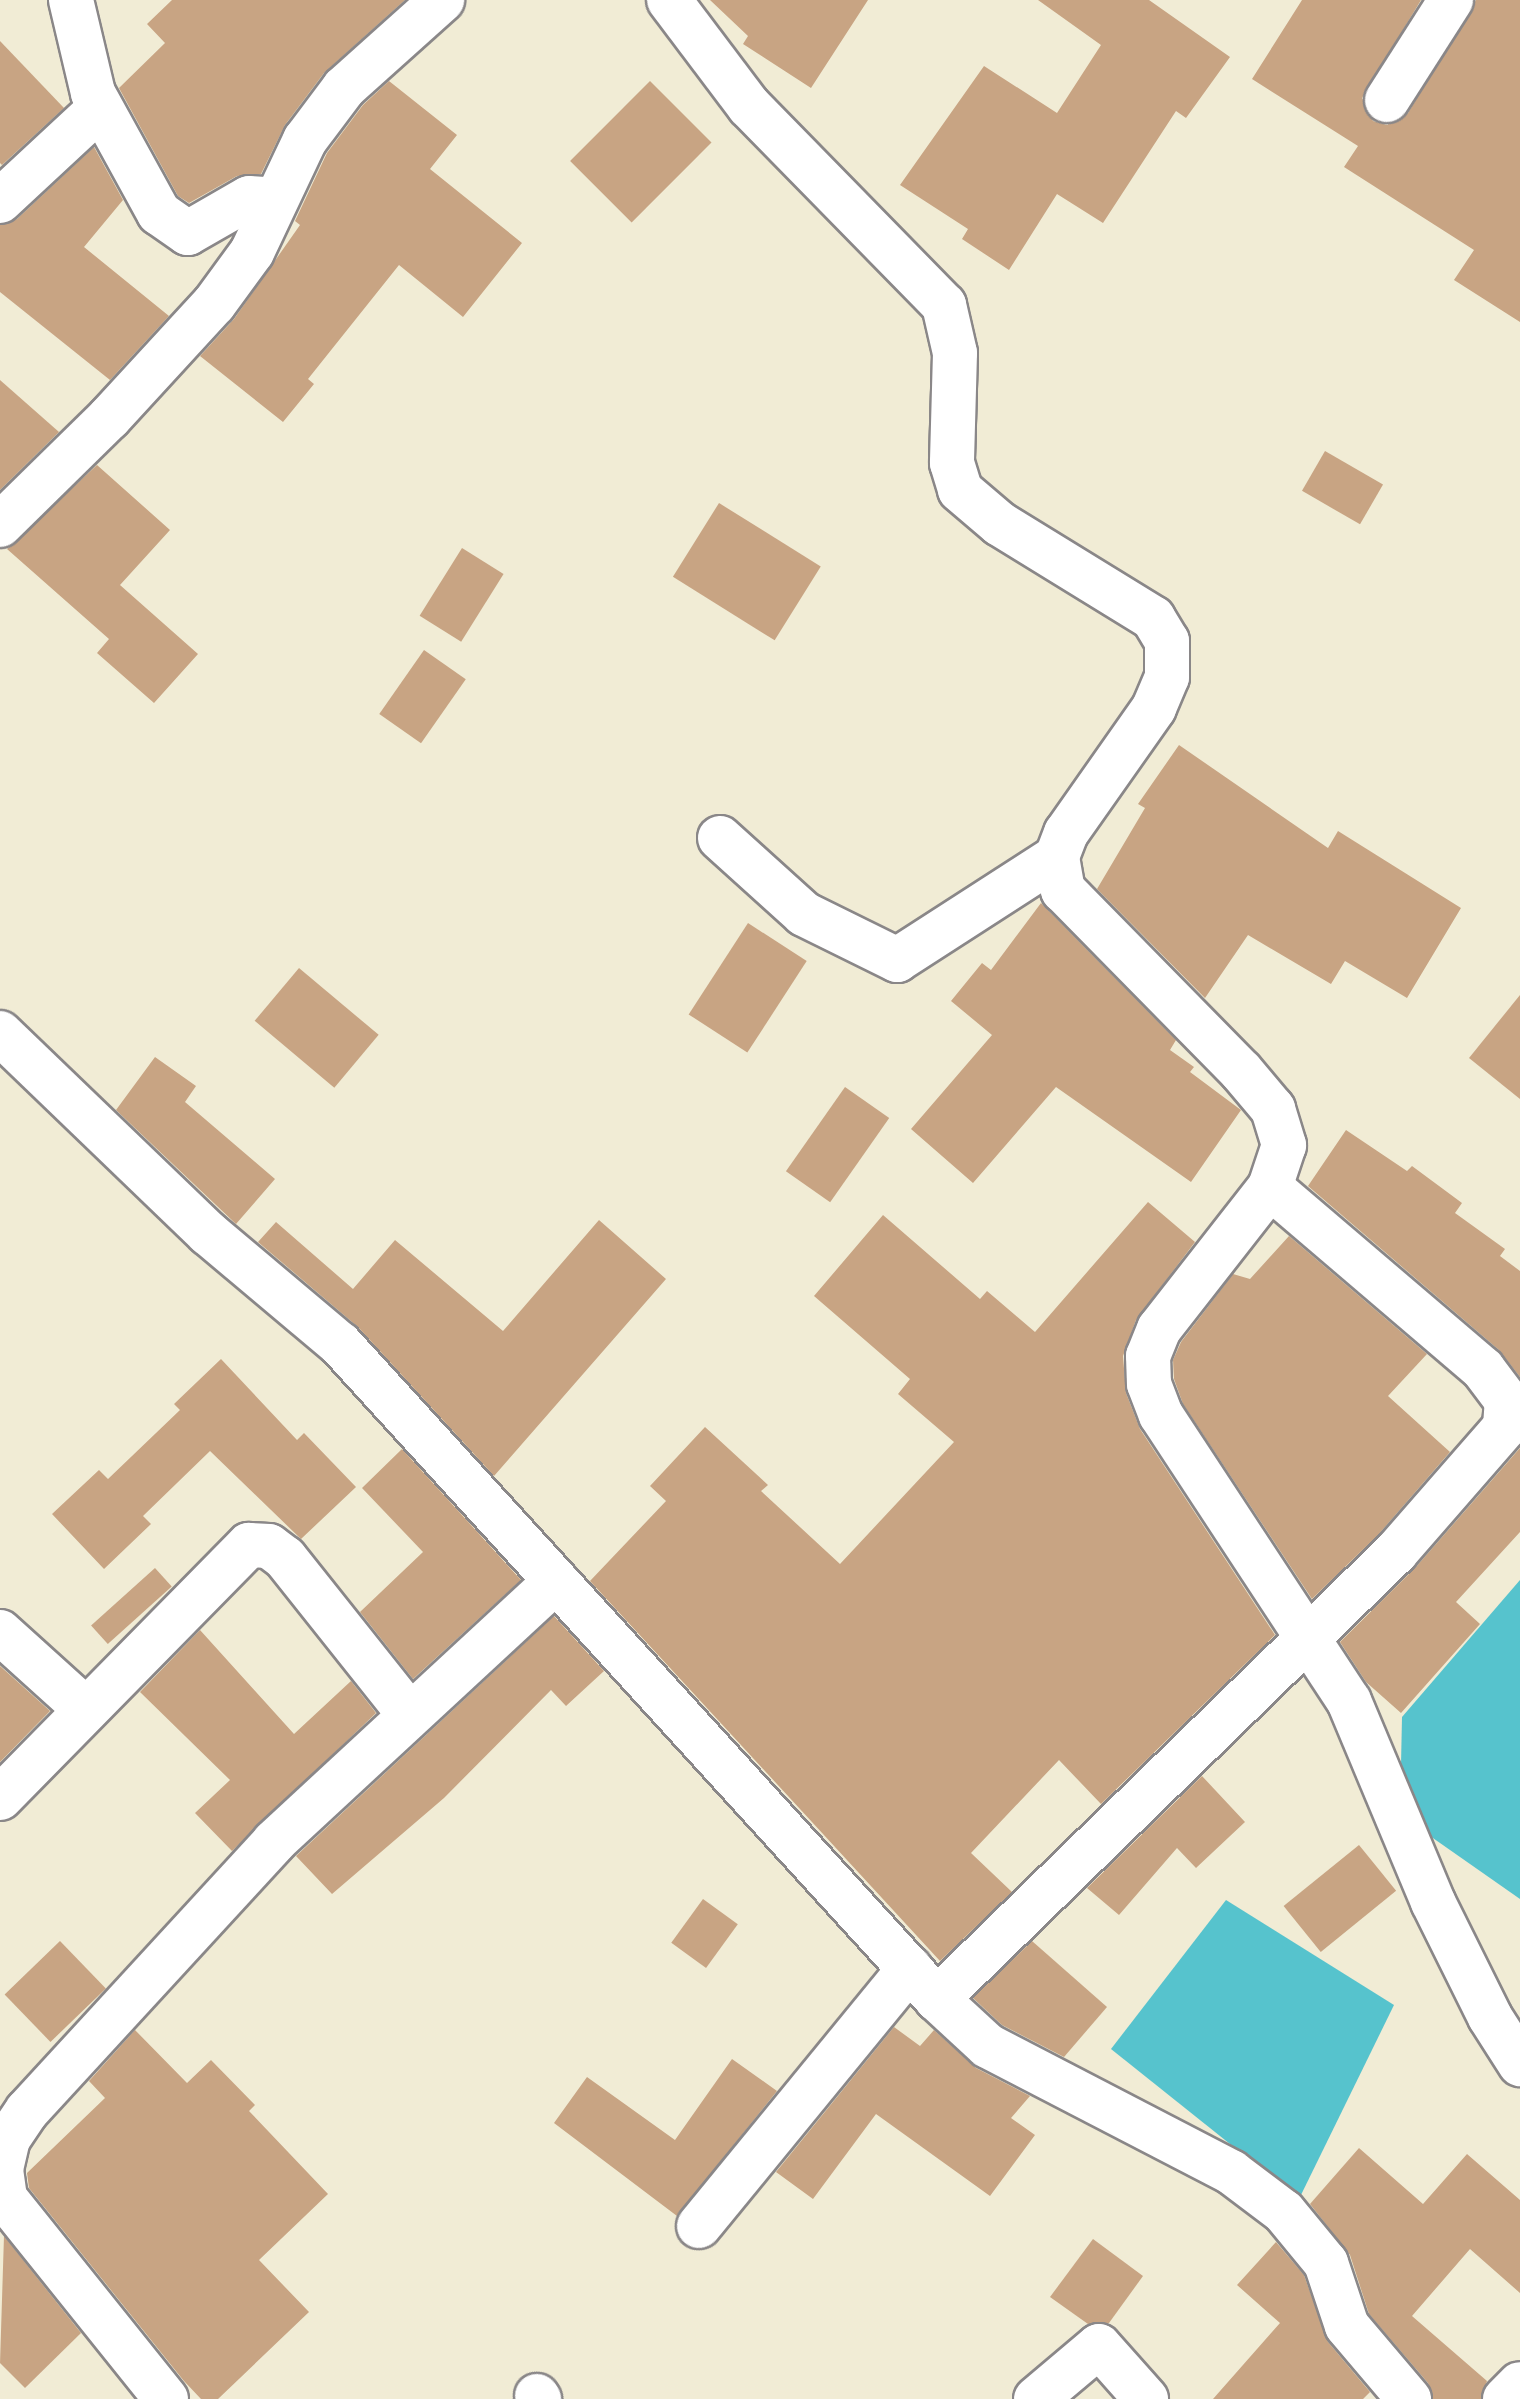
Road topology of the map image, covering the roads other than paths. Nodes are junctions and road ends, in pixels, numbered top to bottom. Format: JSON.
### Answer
{"nodes":[{"id":1,"x":71,"y":0,"type":"edge"},
{"id":2,"x":442,"y":0,"type":"edge"},
{"id":3,"x":669,"y":0,"type":"edge"},
{"id":4,"x":1451,"y":0,"type":"edge"},
{"id":5,"x":1387,"y":100,"type":"dead end"},
{"id":6,"x":100,"y":108,"type":"junction"},
{"id":7,"x":275,"y":200,"type":"junction"},
{"id":8,"x":0,"y":201,"type":"edge"},
{"id":9,"x":0,"y":525,"type":"edge"},
{"id":10,"x":720,"y":838,"type":"dead end"},
{"id":11,"x":1057,"y":857,"type":"junction"},
{"id":12,"x":0,"y":1033,"type":"edge"},
{"id":13,"x":1270,"y":1187,"type":"junction"},
{"id":14,"x":556,"y":1581,"type":"junction"},
{"id":15,"x":0,"y":1632,"type":"edge"},
{"id":16,"x":1310,"y":1638,"type":"junction"},
{"id":17,"x":84,"y":1708,"type":"junction"},
{"id":18,"x":409,"y":1714,"type":"junction"},
{"id":19,"x":0,"y":1798,"type":"edge"},
{"id":20,"x":924,"y":1983,"type":"junction"},
{"id":21,"x":1520,"y":2064,"type":"edge"},
{"id":22,"x":699,"y":2226,"type":"dead end"},
{"id":23,"x":1520,"y":2384,"type":"edge"},
{"id":24,"x":1402,"y":2397,"type":"edge"},
{"id":25,"x":166,"y":2399,"type":"edge"},
{"id":26,"x":1036,"y":2399,"type":"edge"},
{"id":27,"x":1146,"y":2399,"type":"edge"},
{"id":28,"x":1505,"y":2399,"type":"edge"}],
"edges":[{"from":1,"to":6,"type":"street"},
{"from":2,"to":7,"type":"street"},
{"from":3,"to":11,"type":"street"},
{"from":4,"to":5,"type":"street"},
{"from":6,"to":7,"type":"street"},
{"from":6,"to":8,"type":"street"},
{"from":7,"to":9,"type":"street"},
{"from":10,"to":11,"type":"street"},
{"from":11,"to":13,"type":"street"},
{"from":12,"to":14,"type":"street"},
{"from":13,"to":16,"type":"street"},
{"from":13,"to":16,"type":"street"},
{"from":14,"to":18,"type":"street"},
{"from":14,"to":20,"type":"street"},
{"from":15,"to":17,"type":"street"},
{"from":16,"to":20,"type":"street"},
{"from":16,"to":21,"type":"street"},
{"from":17,"to":18,"type":"street"},
{"from":17,"to":19,"type":"street"},
{"from":18,"to":25,"type":"street"},
{"from":20,"to":22,"type":"street"},
{"from":20,"to":24,"type":"street"},
{"from":23,"to":28,"type":"street"},
{"from":26,"to":27,"type":"street"}]}
